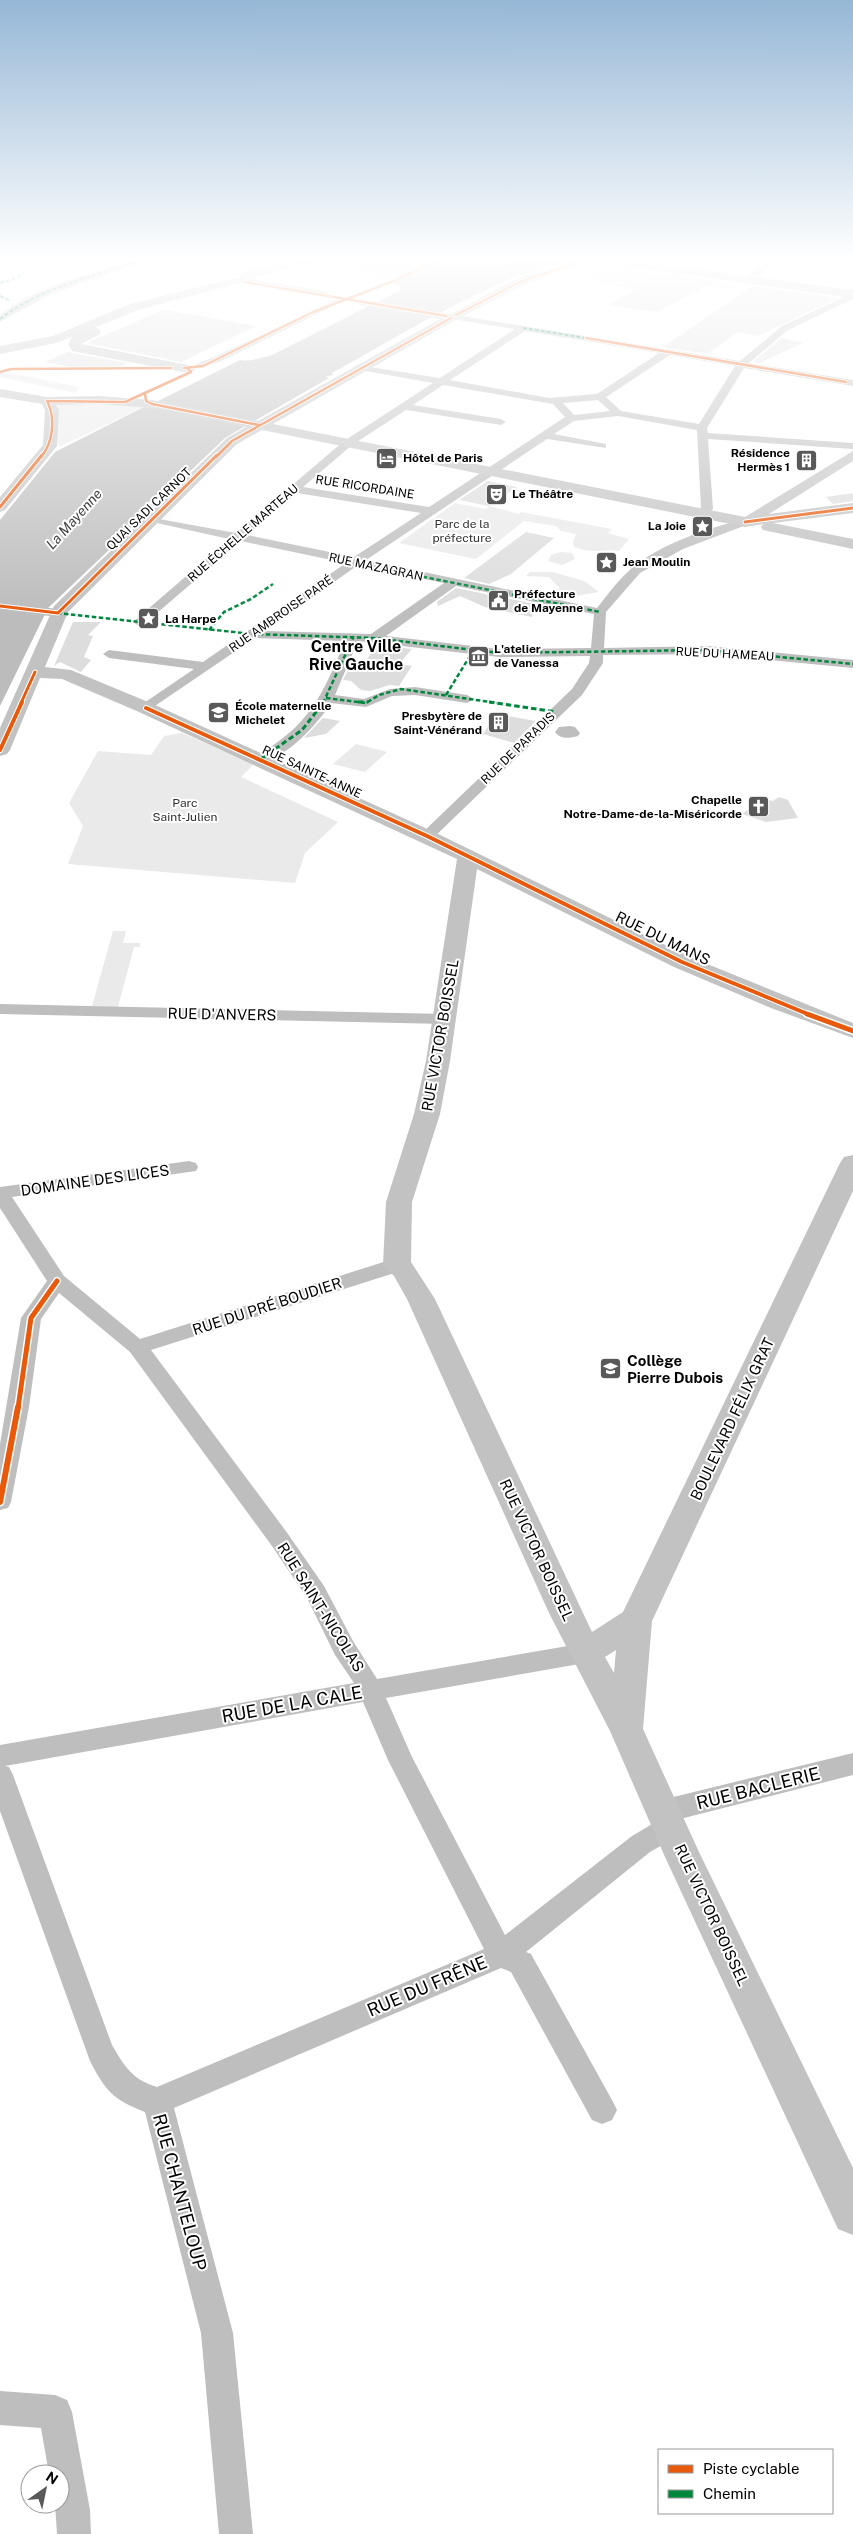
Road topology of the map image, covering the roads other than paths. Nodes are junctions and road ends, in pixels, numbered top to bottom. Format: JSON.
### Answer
{"nodes":[{"id":1,"x":339,"y":379,"type":"edge"},
{"id":2,"x":425,"y":379,"type":"edge"},
{"id":3,"x":444,"y":379,"type":"edge"},
{"id":4,"x":627,"y":379,"type":"edge"},
{"id":5,"x":732,"y":379,"type":"edge"},
{"id":6,"x":831,"y":379,"type":"edge"},
{"id":7,"x":440,"y":382,"type":"junction"},
{"id":8,"x":853,"y":383,"type":"edge"},
{"id":9,"x":0,"y":393,"type":"edge"},
{"id":10,"x":600,"y":397,"type":"junction"},
{"id":11,"x":47,"y":401,"type":"junction"},
{"id":12,"x":557,"y":402,"type":"junction"},
{"id":13,"x":402,"y":406,"type":"junction"},
{"id":14,"x":618,"y":413,"type":"junction"},
{"id":15,"x":571,"y":418,"type":"junction"},
{"id":16,"x":501,"y":422,"type":"dead end"},
{"id":17,"x":259,"y":425,"type":"junction"},
{"id":18,"x":703,"y":432,"type":"junction"},
{"id":19,"x":545,"y":435,"type":"junction"},
{"id":20,"x":348,"y":443,"type":"junction"},
{"id":21,"x":602,"y":446,"type":"dead end"},
{"id":22,"x":853,"y":446,"type":"edge"},
{"id":23,"x":853,"y":455,"type":"edge"},
{"id":24,"x":491,"y":472,"type":"junction"},
{"id":25,"x":294,"y":489,"type":"junction"},
{"id":26,"x":0,"y":508,"type":"edge"},
{"id":27,"x":853,"y":508,"type":"edge"},
{"id":28,"x":431,"y":511,"type":"junction"},
{"id":29,"x":702,"y":514,"type":"junction"},
{"id":30,"x":152,"y":519,"type":"junction"},
{"id":31,"x":745,"y":522,"type":"junction"},
{"id":32,"x":238,"y":537,"type":"junction"},
{"id":33,"x":853,"y":544,"type":"edge"},
{"id":34,"x":354,"y":563,"type":"junction"},
{"id":35,"x":454,"y":582,"type":"junction"},
{"id":36,"x":0,"y":606,"type":"edge"},
{"id":37,"x":600,"y":612,"type":"junction"},
{"id":38,"x":58,"y":613,"type":"junction"},
{"id":39,"x":139,"y":622,"type":"dead end"},
{"id":40,"x":253,"y":634,"type":"junction"},
{"id":41,"x":353,"y":638,"type":"junction"},
{"id":42,"x":374,"y":638,"type":"junction"},
{"id":43,"x":597,"y":652,"type":"junction"},
{"id":44,"x":108,"y":654,"type":"dead end"},
{"id":45,"x":853,"y":664,"type":"edge"},
{"id":46,"x":205,"y":666,"type":"junction"},
{"id":47,"x":35,"y":672,"type":"junction"},
{"id":48,"x":326,"y":698,"type":"junction"},
{"id":49,"x":467,"y":699,"type":"dead end"},
{"id":50,"x":146,"y":708,"type":"junction"},
{"id":51,"x":542,"y":726,"type":"junction"},
{"id":52,"x":563,"y":730,"type":"dead end"},
{"id":53,"x":0,"y":750,"type":"edge"},
{"id":54,"x":261,"y":759,"type":"junction"},
{"id":55,"x":427,"y":836,"type":"junction"},
{"id":56,"x":468,"y":857,"type":"junction"},
{"id":57,"x":0,"y":1009,"type":"edge"},
{"id":58,"x":444,"y":1019,"type":"junction"},
{"id":59,"x":853,"y":1031,"type":"edge"},
{"id":60,"x":853,"y":1163,"type":"edge"},
{"id":61,"x":189,"y":1167,"type":"dead end"},
{"id":62,"x":0,"y":1193,"type":"edge"},
{"id":63,"x":397,"y":1265,"type":"junction"},
{"id":64,"x":57,"y":1281,"type":"junction"},
{"id":65,"x":137,"y":1347,"type":"junction"},
{"id":66,"x":0,"y":1502,"type":"edge"},
{"id":67,"x":635,"y":1621,"type":"junction"},
{"id":68,"x":585,"y":1653,"type":"junction"},
{"id":69,"x":369,"y":1691,"type":"junction"},
{"id":70,"x":626,"y":1729,"type":"junction"},
{"id":71,"x":0,"y":1756,"type":"edge"},
{"id":72,"x":853,"y":1764,"type":"edge"},
{"id":73,"x":0,"y":1775,"type":"edge"},
{"id":74,"x":666,"y":1818,"type":"junction"},
{"id":75,"x":501,"y":1955,"type":"junction"},
{"id":76,"x":157,"y":2101,"type":"junction"},
{"id":77,"x":602,"y":2110,"type":"dead end"},
{"id":78,"x":853,"y":2214,"type":"edge"},
{"id":79,"x":0,"y":2408,"type":"edge"},
{"id":80,"x":74,"y":2534,"type":"edge"},
{"id":81,"x":236,"y":2534,"type":"edge"}],
"edges":[{"from":1,"to":17,"type":"street","name":"QUAI SADI CARNOT"},
{"from":2,"to":7,"type":"street"},
{"from":3,"to":7,"type":"street","name":"RUE ÉCHELLE MARTEAU"},
{"from":4,"to":10,"type":"street"},
{"from":5,"to":18,"type":"street"},
{"from":6,"to":8,"type":"street"},
{"from":7,"to":12,"type":"street"},
{"from":7,"to":13,"type":"street","name":"RUE ÉCHELLE MARTEAU"},
{"from":9,"to":11,"type":"street"},
{"from":10,"to":12,"type":"street"},
{"from":10,"to":14,"type":"street"},
{"from":11,"to":17,"type":"street"},
{"from":11,"to":26,"type":"street"},
{"from":12,"to":15,"type":"street"},
{"from":13,"to":16,"type":"street"},
{"from":13,"to":20,"type":"street","name":"RUE ÉCHELLE MARTEAU"},
{"from":14,"to":15,"type":"street"},
{"from":14,"to":18,"type":"street"},
{"from":15,"to":19,"type":"street","name":"RUE AMBROISE PARÉ"},
{"from":17,"to":20,"type":"street"},
{"from":17,"to":30,"type":"street","name":"QUAI SADI CARNOT"},
{"from":18,"to":22,"type":"street"},
{"from":18,"to":29,"type":"street"},
{"from":19,"to":21,"type":"street"},
{"from":19,"to":24,"type":"street","name":"RUE AMBROISE PARÉ"},
{"from":20,"to":24,"type":"street"},
{"from":20,"to":25,"type":"street","name":"RUE ÉCHELLE MARTEAU"},
{"from":23,"to":31,"type":"street"},
{"from":24,"to":28,"type":"street","name":"RUE AMBROISE PARÉ"},
{"from":24,"to":29,"type":"street"},
{"from":25,"to":28,"type":"street","name":"RUE RICORDAINE"},
{"from":25,"to":32,"type":"street","name":"RUE ÉCHELLE MARTEAU"},
{"from":27,"to":31,"type":"street"},
{"from":28,"to":34,"type":"street","name":"RUE AMBROISE PARÉ"},
{"from":29,"to":31,"type":"street"},
{"from":30,"to":32,"type":"street","name":"RUE MAZAGRAN"},
{"from":30,"to":38,"type":"street","name":"QUAI SADI CARNOT"},
{"from":31,"to":33,"type":"street"},
{"from":31,"to":37,"type":"street"},
{"from":32,"to":34,"type":"street","name":"RUE MAZAGRAN"},
{"from":32,"to":39,"type":"street","name":"RUE ÉCHELLE MARTEAU"},
{"from":34,"to":35,"type":"street","name":"RUE MAZAGRAN"},
{"from":34,"to":40,"type":"street","name":"RUE AMBROISE PARÉ"},
{"from":35,"to":37,"type":"street","name":"RUE MAZAGRAN"},
{"from":35,"to":42,"type":"street"},
{"from":36,"to":38,"type":"street"},
{"from":37,"to":43,"type":"street","name":"RUE DE PARADIS"},
{"from":38,"to":47,"type":"street"},
{"from":40,"to":41,"type":"street","name":"RUE DU HAMEAU"},
{"from":40,"to":46,"type":"street","name":"RUE AMBROISE PARÉ"},
{"from":41,"to":42,"type":"street","name":"RUE DU HAMEAU"},
{"from":41,"to":48,"type":"street"},
{"from":42,"to":43,"type":"street","name":"RUE DU HAMEAU"},
{"from":43,"to":45,"type":"street","name":"RUE DU HAMEAU"},
{"from":43,"to":51,"type":"street","name":"RUE DE PARADIS"},
{"from":44,"to":46,"type":"street"},
{"from":46,"to":50,"type":"street","name":"RUE AMBROISE PARÉ"},
{"from":47,"to":50,"type":"street","name":"RUE SAINTE-ANNE"},
{"from":47,"to":53,"type":"street"},
{"from":48,"to":49,"type":"street"},
{"from":48,"to":54,"type":"street"},
{"from":50,"to":54,"type":"street","name":"RUE SAINTE-ANNE"},
{"from":51,"to":52,"type":"street"},
{"from":51,"to":55,"type":"street","name":"RUE DE PARADIS"},
{"from":54,"to":55,"type":"street","name":"RUE SAINTE-ANNE"},
{"from":55,"to":56,"type":"street","name":"RUE SAINTE-ANNE"},
{"from":56,"to":58,"type":"street","name":"RUE VICTOR BOISSEL"},
{"from":56,"to":59,"type":"street","name":"RUE DU MANS"},
{"from":57,"to":58,"type":"street","name":"RUE D'ANVERS"},
{"from":58,"to":63,"type":"street","name":"RUE VICTOR BOISSEL"},
{"from":60,"to":67,"type":"street","name":"BOULEVARD FÉLIX GRAT"},
{"from":61,"to":62,"type":"street","name":"DOMAINE DES LICES"},
{"from":62,"to":64,"type":"street","name":"RUE SAINT-NICOLAS"},
{"from":63,"to":65,"type":"street","name":"RUE DU PRÉ BOUDIER"},
{"from":63,"to":68,"type":"street","name":"RUE VICTOR BOISSEL"},
{"from":64,"to":65,"type":"street","name":"RUE SAINT-NICOLAS"},
{"from":64,"to":66,"type":"street"},
{"from":65,"to":69,"type":"street","name":"RUE SAINT-NICOLAS"},
{"from":67,"to":68,"type":"street"},
{"from":67,"to":70,"type":"street"},
{"from":68,"to":69,"type":"street","name":"RUE DE LA CALE"},
{"from":68,"to":70,"type":"street","name":"RUE VICTOR BOISSEL"},
{"from":69,"to":71,"type":"street","name":"RUE DE LA CALE"},
{"from":69,"to":75,"type":"street","name":"RUE SAINT-NICOLAS"},
{"from":70,"to":74,"type":"street","name":"RUE VICTOR BOISSEL"},
{"from":72,"to":74,"type":"street","name":"RUE BACLERIE"},
{"from":73,"to":76,"type":"street","name":"RUE CHANTELOUP"},
{"from":74,"to":75,"type":"street","name":"RUE DU FRÊNE"},
{"from":74,"to":78,"type":"street","name":"RUE VICTOR BOISSEL"},
{"from":75,"to":76,"type":"street","name":"RUE DU FRÊNE"},
{"from":75,"to":77,"type":"street"},
{"from":76,"to":81,"type":"street","name":"RUE CHANTELOUP"},
{"from":79,"to":80,"type":"street"}]}
